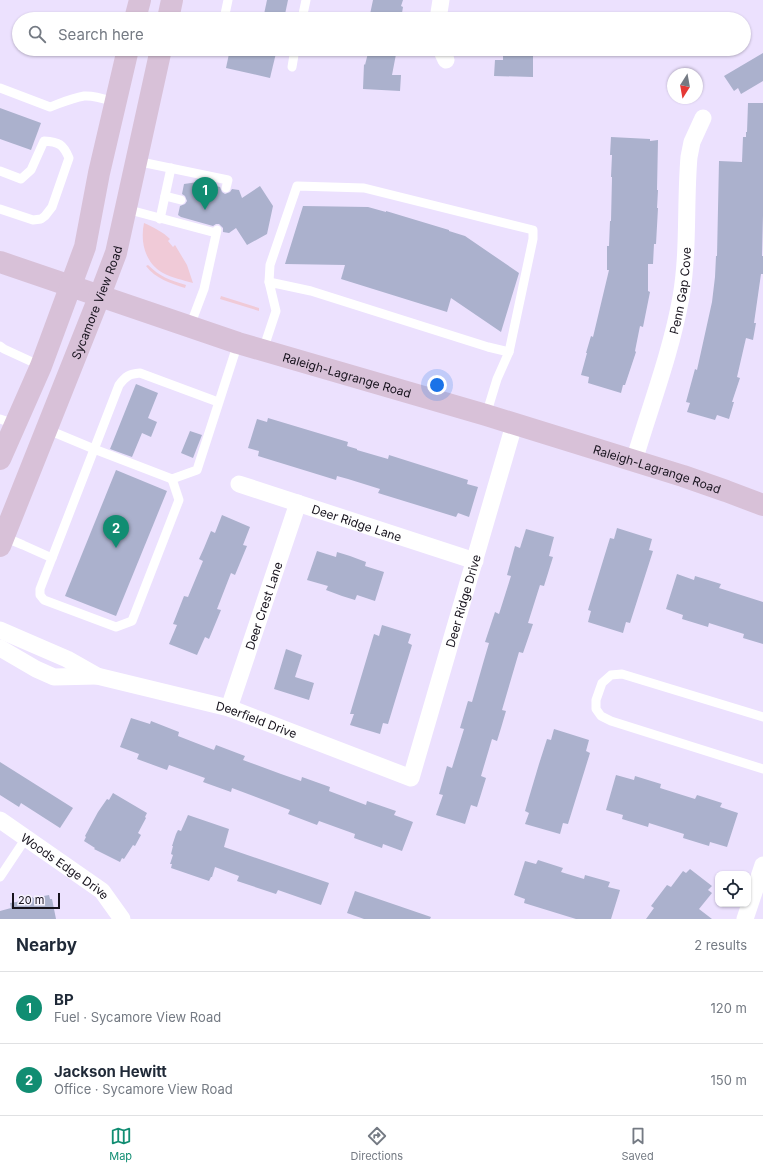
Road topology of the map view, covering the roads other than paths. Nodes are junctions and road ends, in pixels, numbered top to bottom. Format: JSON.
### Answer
{"nodes":[{"id":1,"x":140,"y":0,"type":"edge"},
{"id":2,"x":172,"y":0,"type":"edge"},
{"id":3,"x":306,"y":0,"type":"edge"},
{"id":4,"x":441,"y":0,"type":"edge"},
{"id":5,"x":225,"y":1,"type":"edge"},
{"id":6,"x":137,"y":12,"type":"edge"},
{"id":7,"x":169,"y":12,"type":"edge"},
{"id":8,"x":224,"y":12,"type":"edge"},
{"id":9,"x":303,"y":12,"type":"edge"},
{"id":10,"x":439,"y":12,"type":"edge"},
{"id":11,"x":126,"y":56,"type":"edge"},
{"id":12,"x":159,"y":56,"type":"edge"},
{"id":13,"x":294,"y":56,"type":"edge"},
{"id":14,"x":292,"y":66,"type":"dead end"},
{"id":15,"x":0,"y":88,"type":"edge"},
{"id":16,"x":115,"y":102,"type":"junction"},
{"id":17,"x":704,"y":118,"type":"dead end"},
{"id":18,"x":136,"y":161,"type":"junction"},
{"id":19,"x":172,"y":168,"type":"junction"},
{"id":20,"x":0,"y":171,"type":"edge"},
{"id":21,"x":226,"y":188,"type":"dead end"},
{"id":22,"x":165,"y":196,"type":"junction"},
{"id":23,"x":181,"y":200,"type":"dead end"},
{"id":24,"x":0,"y":209,"type":"edge"},
{"id":25,"x":126,"y":209,"type":"junction"},
{"id":26,"x":160,"y":219,"type":"junction"},
{"id":27,"x":0,"y":262,"type":"edge"},
{"id":28,"x":269,"y":282,"type":"junction"},
{"id":29,"x":70,"y":285,"type":"junction"},
{"id":30,"x":100,"y":296,"type":"junction"},
{"id":31,"x":190,"y":326,"type":"junction"},
{"id":32,"x":238,"y":343,"type":"junction"},
{"id":33,"x":0,"y":346,"type":"edge"},
{"id":34,"x":263,"y":350,"type":"junction"},
{"id":35,"x":508,"y":352,"type":"junction"},
{"id":36,"x":41,"y":366,"type":"junction"},
{"id":37,"x":218,"y":402,"type":"junction"},
{"id":38,"x":486,"y":415,"type":"junction"},
{"id":39,"x":11,"y":420,"type":"edge"},
{"id":40,"x":514,"y":425,"type":"junction"},
{"id":41,"x":46,"y":429,"type":"junction"},
{"id":42,"x":94,"y":449,"type":"junction"},
{"id":43,"x":0,"y":459,"type":"edge"},
{"id":44,"x":634,"y":461,"type":"junction"},
{"id":45,"x":172,"y":479,"type":"junction"},
{"id":46,"x":239,"y":484,"type":"dead end"},
{"id":47,"x":298,"y":503,"type":"junction"},
{"id":48,"x":763,"y":505,"type":"edge"},
{"id":49,"x":1,"y":540,"type":"edge"},
{"id":50,"x":52,"y":558,"type":"junction"},
{"id":51,"x":475,"y":561,"type":"junction"},
{"id":52,"x":0,"y":630,"type":"edge"},
{"id":53,"x":0,"y":648,"type":"edge"},
{"id":54,"x":97,"y":676,"type":"junction"},
{"id":55,"x":229,"y":708,"type":"junction"},
{"id":56,"x":763,"y":717,"type":"edge"},
{"id":57,"x":763,"y":769,"type":"edge"},
{"id":58,"x":411,"y":778,"type":"joint"},
{"id":59,"x":0,"y":820,"type":"edge"},
{"id":60,"x":26,"y":838,"type":"junction"},
{"id":61,"x":763,"y":865,"type":"edge"},
{"id":62,"x":0,"y":877,"type":"edge"},
{"id":63,"x":122,"y":919,"type":"edge"},
{"id":64,"x":745,"y":919,"type":"edge"}],
"edges":[{"from":1,"to":6,"type":"main road"},
{"from":2,"to":7,"type":"main road"},
{"from":3,"to":9,"type":"lane"},
{"from":4,"to":10,"type":"street"},
{"from":5,"to":8,"type":"lane"},
{"from":11,"to":16,"type":"main road"},
{"from":12,"to":18,"type":"main road","name":"Sycamore View Road"},
{"from":13,"to":14,"type":"lane"},
{"from":15,"to":16,"type":"lane"},
{"from":16,"to":29,"type":"main road"},
{"from":17,"to":44,"type":"street","name":"Penn Gap Cove"},
{"from":18,"to":19,"type":"lane"},
{"from":18,"to":25,"type":"main road","name":"Sycamore View Road"},
{"from":19,"to":21,"type":"lane"},
{"from":19,"to":22,"type":"lane"},
{"from":20,"to":24,"type":"lane"},
{"from":22,"to":23,"type":"lane"},
{"from":22,"to":26,"type":"lane"},
{"from":25,"to":26,"type":"lane"},
{"from":25,"to":30,"type":"main road","name":"Sycamore View Road"},
{"from":26,"to":31,"type":"lane"},
{"from":27,"to":29,"type":"main road","name":"Raleigh-Lagrange Road"},
{"from":28,"to":34,"type":"lane"},
{"from":28,"to":35,"type":"lane"},
{"from":28,"to":35,"type":"lane"},
{"from":29,"to":30,"type":"main road","name":"Raleigh-Lagrange Road"},
{"from":29,"to":36,"type":"main road"},
{"from":30,"to":31,"type":"main road","name":"Raleigh-Lagrange Road"},
{"from":30,"to":41,"type":"main road","name":"Sycamore View Road"},
{"from":31,"to":32,"type":"main road","name":"Raleigh-Lagrange Road"},
{"from":32,"to":34,"type":"main road","name":"Raleigh-Lagrange Road"},
{"from":32,"to":37,"type":"lane"},
{"from":33,"to":36,"type":"lane"},
{"from":34,"to":38,"type":"main road","name":"Raleigh-Lagrange Road"},
{"from":35,"to":38,"type":"lane"},
{"from":36,"to":39,"type":"main road"},
{"from":37,"to":42,"type":"lane"},
{"from":37,"to":45,"type":"lane"},
{"from":38,"to":40,"type":"main road","name":"Raleigh-Lagrange Road"},
{"from":39,"to":41,"type":"main road"},
{"from":39,"to":43,"type":"main road"},
{"from":40,"to":44,"type":"main road","name":"Raleigh-Lagrange Road"},
{"from":40,"to":51,"type":"street","name":"Deer Ridge Drive"},
{"from":41,"to":42,"type":"lane"},
{"from":41,"to":49,"type":"main road","name":"Sycamore View Road"},
{"from":42,"to":45,"type":"lane"},
{"from":42,"to":50,"type":"lane"},
{"from":44,"to":48,"type":"main road","name":"Raleigh-Lagrange Road"},
{"from":45,"to":50,"type":"lane"},
{"from":46,"to":47,"type":"street","name":"Deer Ridge Lane"},
{"from":47,"to":51,"type":"street","name":"Deer Ridge Lane"},
{"from":47,"to":55,"type":"street","name":"Deer Crest Lane"},
{"from":49,"to":50,"type":"lane"},
{"from":51,"to":58,"type":"street","name":"Deer Ridge Drive"},
{"from":52,"to":54,"type":"street","name":"Deerfield Drive"},
{"from":53,"to":54,"type":"street","name":"Deerfield Drive"},
{"from":54,"to":55,"type":"street","name":"Deerfield Drive"},
{"from":55,"to":58,"type":"street","name":"Deerfield Drive"},
{"from":56,"to":57,"type":"lane"},
{"from":59,"to":60,"type":"street","name":"Woods Edge Drive"},
{"from":60,"to":62,"type":"lane"},
{"from":60,"to":63,"type":"street","name":"Woods Edge Drive"},
{"from":61,"to":64,"type":"street"}]}
